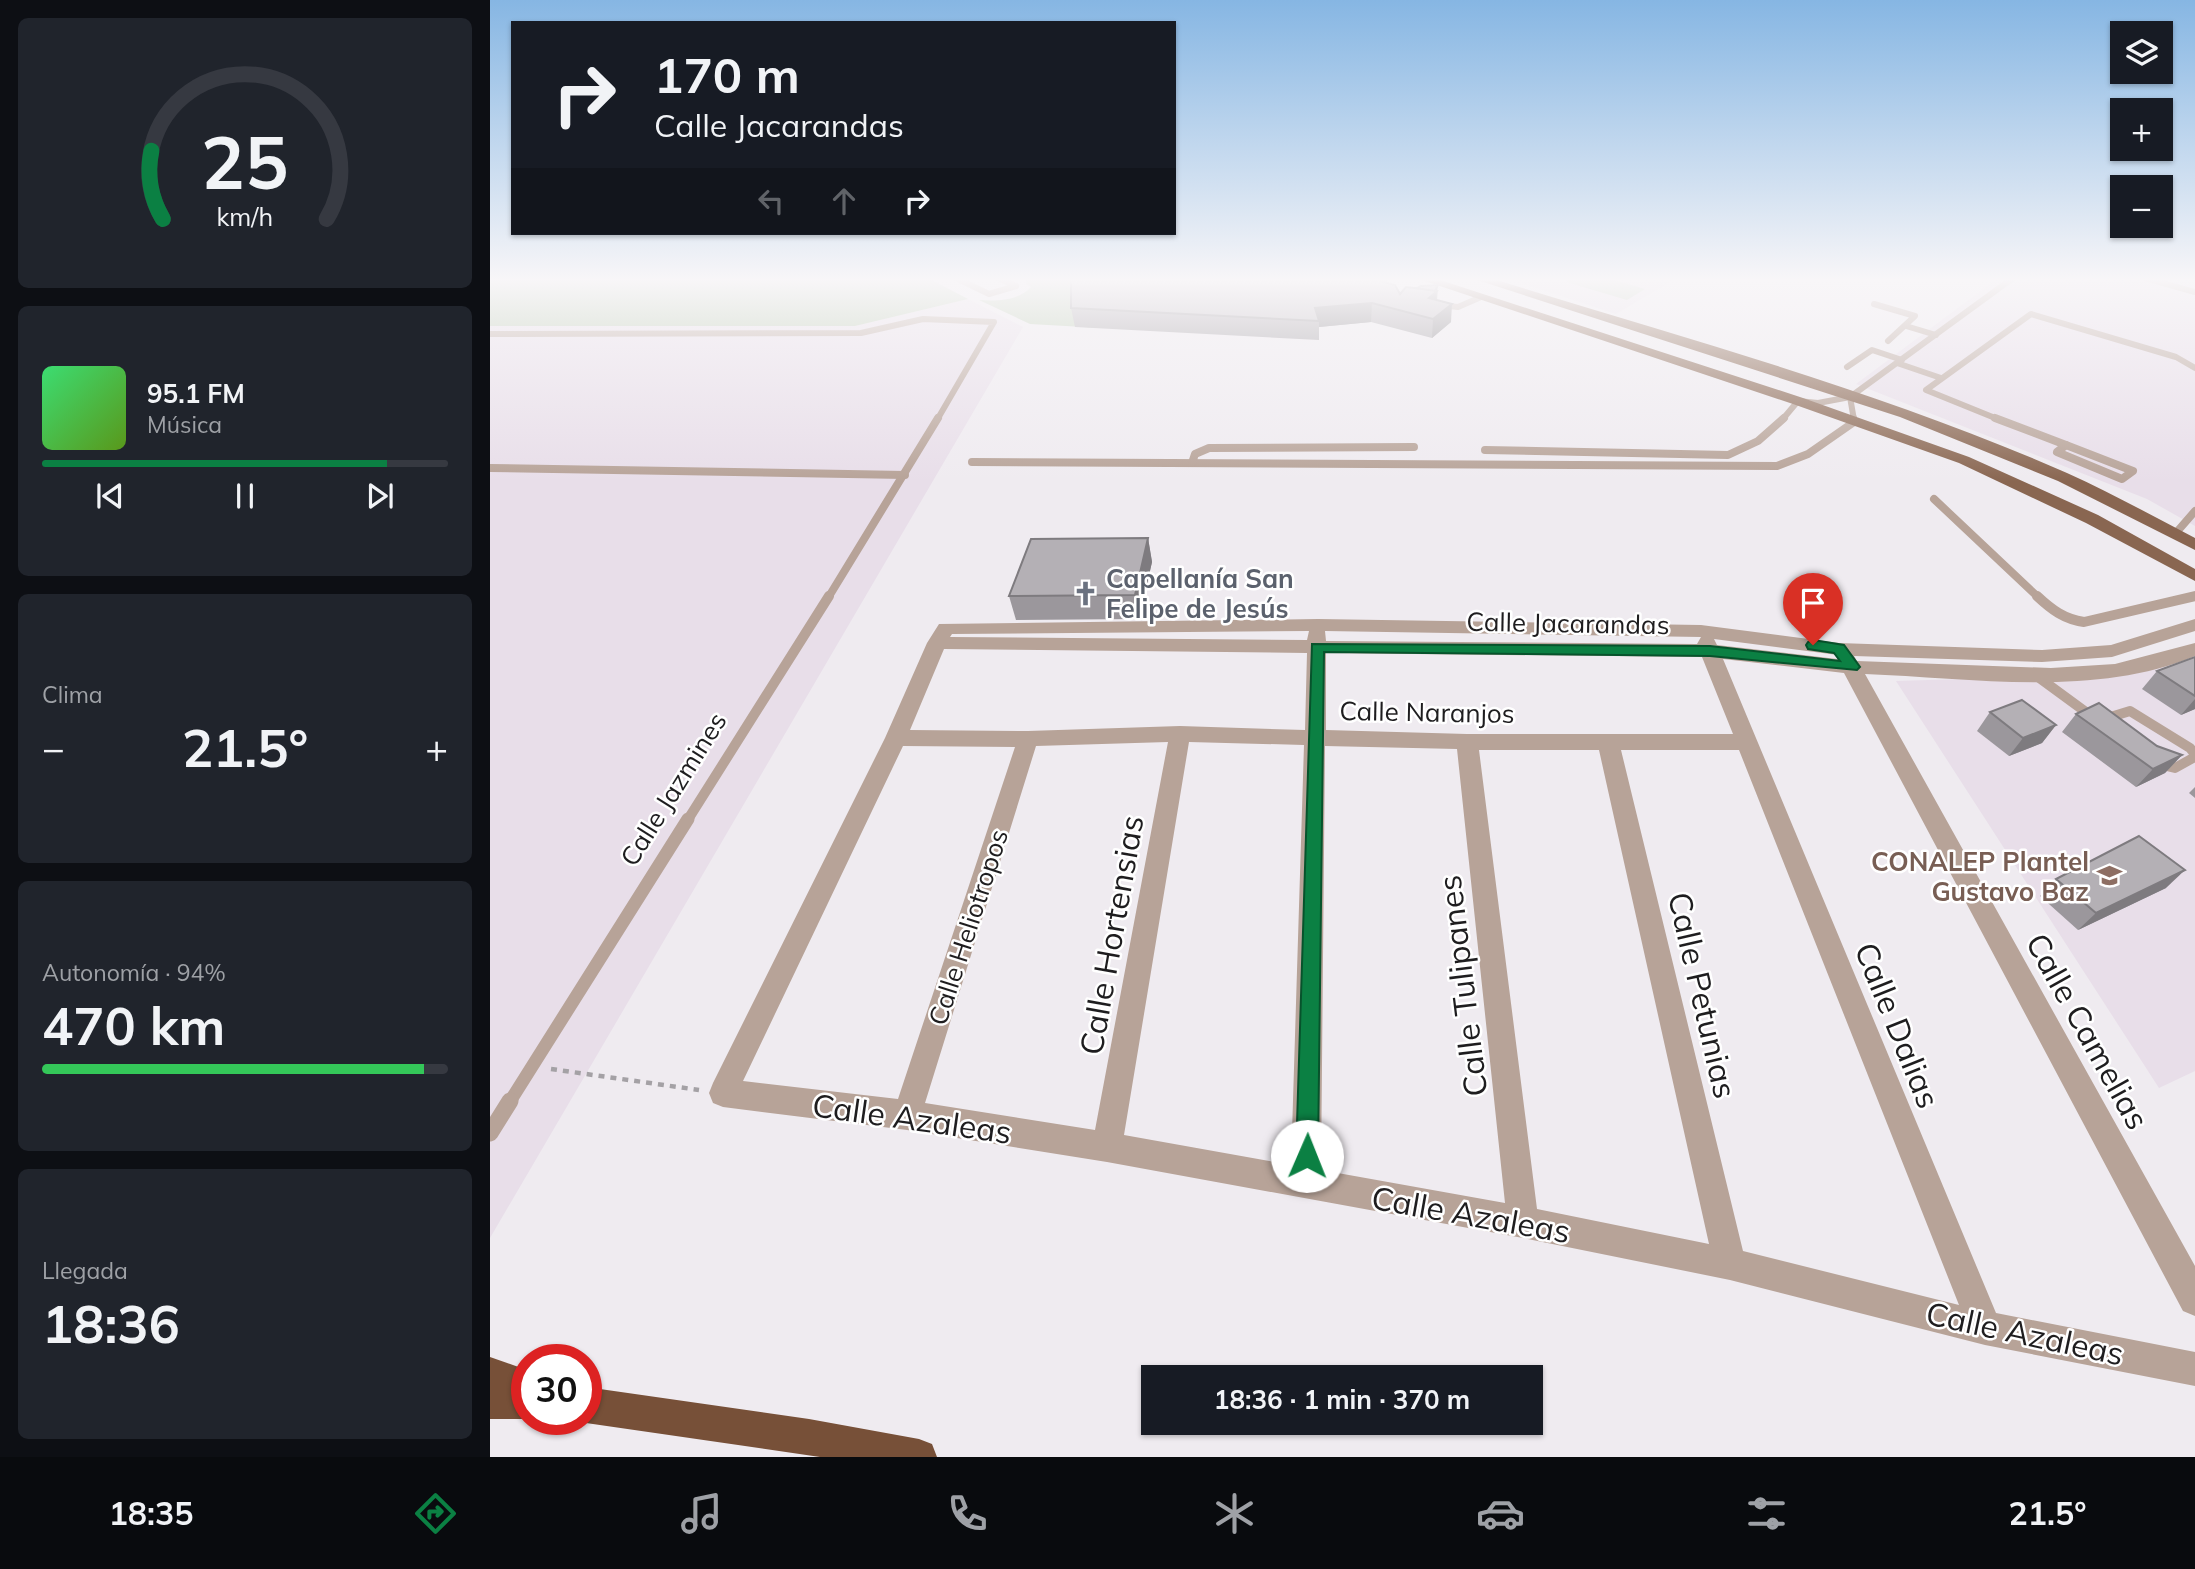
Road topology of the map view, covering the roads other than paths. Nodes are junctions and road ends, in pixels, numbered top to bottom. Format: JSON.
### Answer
{"nodes":[{"id":1,"x":980,"y":346,"type":"edge"},
{"id":2,"x":1630,"y":346,"type":"edge"},
{"id":3,"x":1690,"y":346,"type":"edge"},
{"id":4,"x":1920,"y":346,"type":"edge"},
{"id":5,"x":1986,"y":346,"type":"edge"},
{"id":6,"x":2138,"y":346,"type":"edge"},
{"id":7,"x":1899,"y":361,"type":"junction"},
{"id":8,"x":1847,"y":367,"type":"dead end"},
{"id":9,"x":2195,"y":368,"type":"edge"},
{"id":10,"x":1941,"y":378,"type":"junction"},
{"id":11,"x":1850,"y":397,"type":"junction"},
{"id":12,"x":1798,"y":401,"type":"junction"},
{"id":13,"x":1854,"y":422,"type":"junction"},
{"id":14,"x":2067,"y":444,"type":"junction"},
{"id":15,"x":1414,"y":447,"type":"dead end"},
{"id":16,"x":1485,"y":450,"type":"dead end"},
{"id":17,"x":972,"y":461,"type":"dead end"},
{"id":18,"x":1192,"y":463,"type":"junction"},
{"id":19,"x":490,"y":468,"type":"edge"},
{"id":20,"x":905,"y":475,"type":"junction"},
{"id":21,"x":1934,"y":499,"type":"dead end"},
{"id":22,"x":2195,"y":511,"type":"edge"},
{"id":23,"x":2175,"y":534,"type":"junction"},
{"id":24,"x":2195,"y":545,"type":"edge"},
{"id":25,"x":2195,"y":576,"type":"edge"},
{"id":26,"x":2195,"y":596,"type":"edge"},
{"id":27,"x":2195,"y":625,"type":"edge"},
{"id":28,"x":1317,"y":636,"type":"junction"},
{"id":29,"x":1705,"y":641,"type":"junction"},
{"id":30,"x":2195,"y":649,"type":"edge"},
{"id":31,"x":1846,"y":658,"type":"junction"},
{"id":32,"x":2033,"y":674,"type":"junction"},
{"id":33,"x":2098,"y":721,"type":"junction"},
{"id":34,"x":2109,"y":729,"type":"edge"},
{"id":35,"x":1180,"y":734,"type":"junction"},
{"id":36,"x":896,"y":738,"type":"junction"},
{"id":37,"x":1315,"y":738,"type":"junction"},
{"id":38,"x":1028,"y":739,"type":"junction"},
{"id":39,"x":1608,"y":741,"type":"junction"},
{"id":40,"x":1466,"y":742,"type":"junction"},
{"id":41,"x":1746,"y":742,"type":"junction"},
{"id":42,"x":2153,"y":761,"type":"edge"},
{"id":43,"x":907,"y":1115,"type":"junction"},
{"id":44,"x":490,"y":1133,"type":"edge"},
{"id":45,"x":1107,"y":1147,"type":"junction"},
{"id":46,"x":1306,"y":1184,"type":"junction"},
{"id":47,"x":1523,"y":1222,"type":"junction"},
{"id":48,"x":1730,"y":1264,"type":"junction"},
{"id":49,"x":2192,"y":1287,"type":"edge"},
{"id":50,"x":1985,"y":1328,"type":"junction"},
{"id":51,"x":2195,"y":1369,"type":"edge"},
{"id":52,"x":490,"y":1374,"type":"edge"},
{"id":53,"x":511,"y":1382,"type":"edge"},
{"id":54,"x":490,"y":1401,"type":"edge"},
{"id":55,"x":511,"y":1401,"type":"edge"},
{"id":56,"x":602,"y":1407,"type":"edge"},
{"id":57,"x":919,"y":1457,"type":"edge"}],
"edges":[{"from":1,"to":20,"type":"lane","name":"Calle Jazmines"},
{"from":2,"to":12,"type":"main road"},
{"from":3,"to":11,"type":"main road"},
{"from":4,"to":7,"type":"lane"},
{"from":5,"to":10,"type":"lane"},
{"from":6,"to":9,"type":"lane"},
{"from":7,"to":8,"type":"lane"},
{"from":7,"to":10,"type":"lane"},
{"from":7,"to":11,"type":"lane"},
{"from":10,"to":14,"type":"lane"},
{"from":11,"to":12,"type":"lane"},
{"from":11,"to":13,"type":"lane"},
{"from":11,"to":23,"type":"main road"},
{"from":12,"to":13,"type":"main road"},
{"from":12,"to":16,"type":"lane"},
{"from":13,"to":18,"type":"lane"},
{"from":13,"to":25,"type":"main road"},
{"from":14,"to":14,"type":"lane"},
{"from":15,"to":18,"type":"lane"},
{"from":17,"to":18,"type":"lane"},
{"from":19,"to":20,"type":"lane"},
{"from":20,"to":44,"type":"lane","name":"Calle Jazmines"},
{"from":21,"to":26,"type":"lane"},
{"from":22,"to":23,"type":"lane"},
{"from":23,"to":24,"type":"main road"},
{"from":27,"to":31,"type":"street","name":"Calle Jacarandas"},
{"from":28,"to":29,"type":"street","name":"Calle Jacarandas"},
{"from":28,"to":36,"type":"street","name":"Calle Jacarandas"},
{"from":28,"to":37,"type":"street"},
{"from":29,"to":31,"type":"street","name":"Calle Jacarandas"},
{"from":29,"to":41,"type":"street","name":"Calle Dalias"},
{"from":30,"to":32,"type":"street","name":"Calle Jacarandas"},
{"from":31,"to":32,"type":"street","name":"Calle Jacarandas"},
{"from":31,"to":49,"type":"street","name":"Calle Camelias"},
{"from":32,"to":33,"type":"lane"},
{"from":33,"to":34,"type":"lane"},
{"from":33,"to":42,"type":"lane"},
{"from":35,"to":37,"type":"street","name":"Calle Naranjos"},
{"from":35,"to":38,"type":"street","name":"Calle Naranjos"},
{"from":35,"to":45,"type":"street","name":"Calle Hortensias"},
{"from":36,"to":38,"type":"street","name":"Calle Naranjos"},
{"from":36,"to":43,"type":"street","name":"Calle Azaleas"},
{"from":37,"to":40,"type":"street","name":"Calle Naranjos"},
{"from":37,"to":46,"type":"street"},
{"from":38,"to":43,"type":"street","name":"Calle Heliotropos"},
{"from":39,"to":40,"type":"street","name":"Calle Naranjos"},
{"from":39,"to":41,"type":"street","name":"Calle Naranjos"},
{"from":39,"to":48,"type":"street","name":"Calle Petunias"},
{"from":40,"to":47,"type":"street","name":"Calle Tulipanes"},
{"from":41,"to":50,"type":"street","name":"Calle Dalias"},
{"from":43,"to":45,"type":"street","name":"Calle Azaleas"},
{"from":45,"to":46,"type":"street","name":"Calle Azaleas"},
{"from":46,"to":47,"type":"street","name":"Calle Azaleas"},
{"from":47,"to":48,"type":"street","name":"Calle Azaleas"},
{"from":48,"to":50,"type":"street","name":"Calle Azaleas"},
{"from":50,"to":51,"type":"street","name":"Calle Azaleas"},
{"from":52,"to":53,"type":"highway"},
{"from":54,"to":55,"type":"highway"},
{"from":56,"to":57,"type":"highway"}]}
